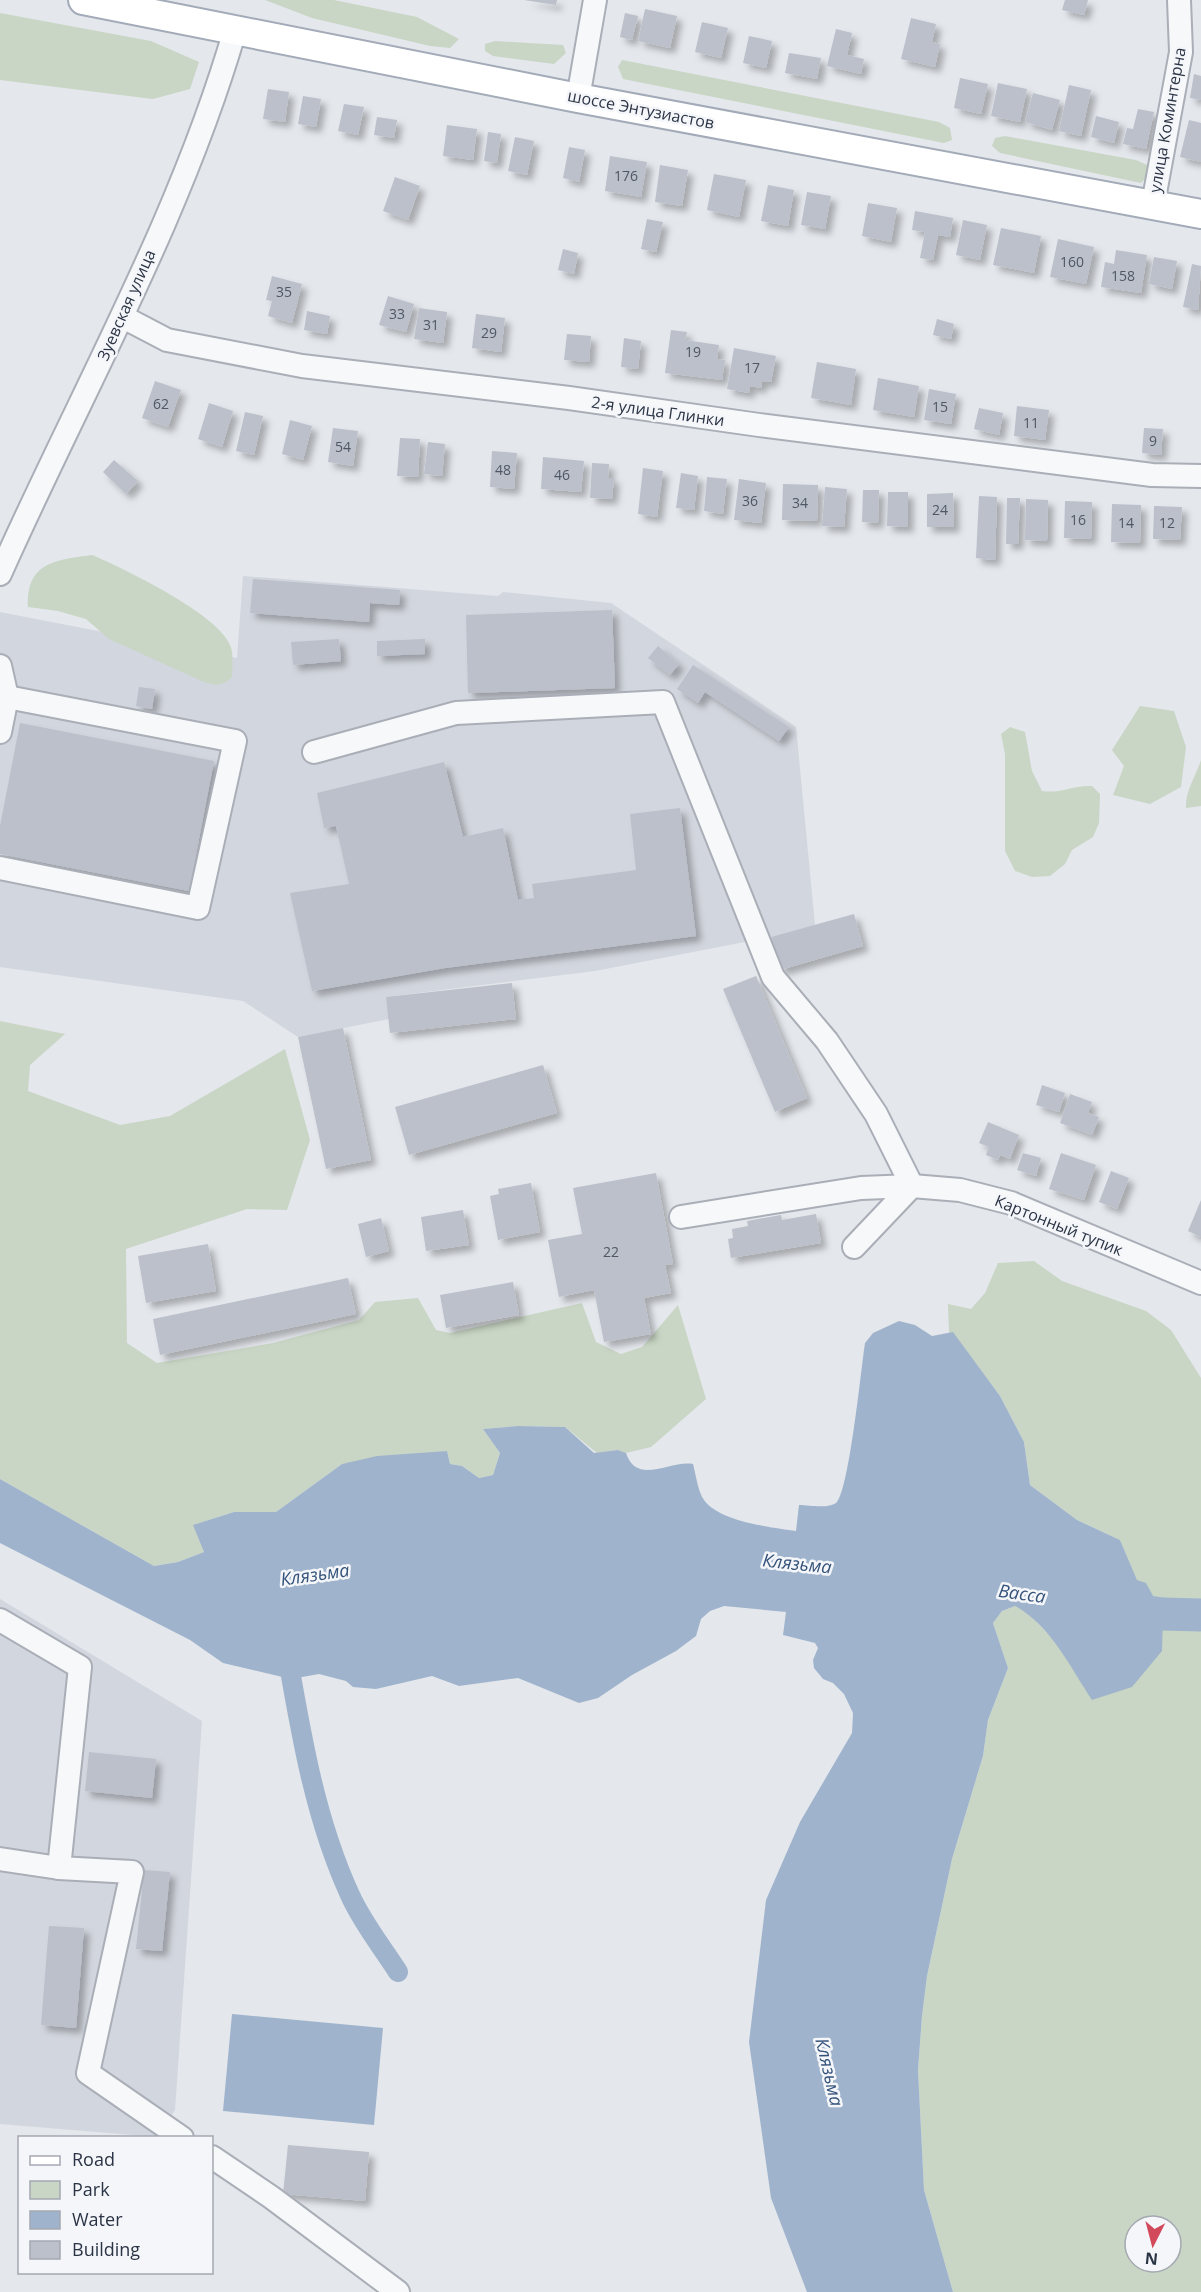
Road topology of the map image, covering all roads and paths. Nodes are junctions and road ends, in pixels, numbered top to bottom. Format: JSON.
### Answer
{"nodes":[{"id":1,"x":83,"y":0,"type":"edge"},
{"id":2,"x":595,"y":0,"type":"edge"},
{"id":3,"x":1179,"y":0,"type":"edge"},
{"id":4,"x":235,"y":30,"type":"junction"},
{"id":5,"x":578,"y":98,"type":"junction"},
{"id":6,"x":1152,"y":204,"type":"junction"},
{"id":7,"x":1201,"y":214,"type":"edge"},
{"id":8,"x":123,"y":317,"type":"junction"},
{"id":9,"x":1201,"y":476,"type":"edge"},
{"id":10,"x":0,"y":574,"type":"edge"},
{"id":11,"x":0,"y":666,"type":"edge"},
{"id":12,"x":7,"y":697,"type":"junction"},
{"id":13,"x":0,"y":732,"type":"edge"},
{"id":14,"x":314,"y":752,"type":"dead end"},
{"id":15,"x":0,"y":868,"type":"edge"},
{"id":16,"x":912,"y":1186,"type":"junction"},
{"id":17,"x":681,"y":1216,"type":"dead end"},
{"id":18,"x":854,"y":1247,"type":"dead end"},
{"id":19,"x":1201,"y":1283,"type":"edge"},
{"id":20,"x":0,"y":1620,"type":"edge"},
{"id":21,"x":0,"y":1860,"type":"edge"},
{"id":22,"x":59,"y":1868,"type":"junction"},
{"id":23,"x":180,"y":2136,"type":"edge"},
{"id":24,"x":213,"y":2158,"type":"edge"},
{"id":25,"x":398,"y":2292,"type":"edge"}],
"edges":[{"from":1,"to":4,"type":"main road","name":"шоссе Энтузиастов"},
{"from":2,"to":5,"type":"street"},
{"from":3,"to":6,"type":"street","name":"улица Коминтерна"},
{"from":4,"to":5,"type":"main road","name":"шоссе Энтузиастов"},
{"from":4,"to":8,"type":"street","name":"Зуевская улица"},
{"from":5,"to":6,"type":"main road","name":"шоссе Энтузиастов"},
{"from":6,"to":7,"type":"main road","name":"шоссе Энтузиастов"},
{"from":8,"to":9,"type":"street","name":"2-я улица Глинки"},
{"from":8,"to":10,"type":"street","name":"Зуевская улица"},
{"from":11,"to":12,"type":"street"},
{"from":12,"to":13,"type":"street"},
{"from":12,"to":15,"type":"street"},
{"from":14,"to":16,"type":"street"},
{"from":16,"to":17,"type":"street","name":"Картонный тупик"},
{"from":16,"to":18,"type":"street"},
{"from":16,"to":19,"type":"street","name":"Картонный тупик"},
{"from":20,"to":22,"type":"street"},
{"from":21,"to":22,"type":"street"},
{"from":22,"to":23,"type":"street"},
{"from":24,"to":25,"type":"street"}]}
